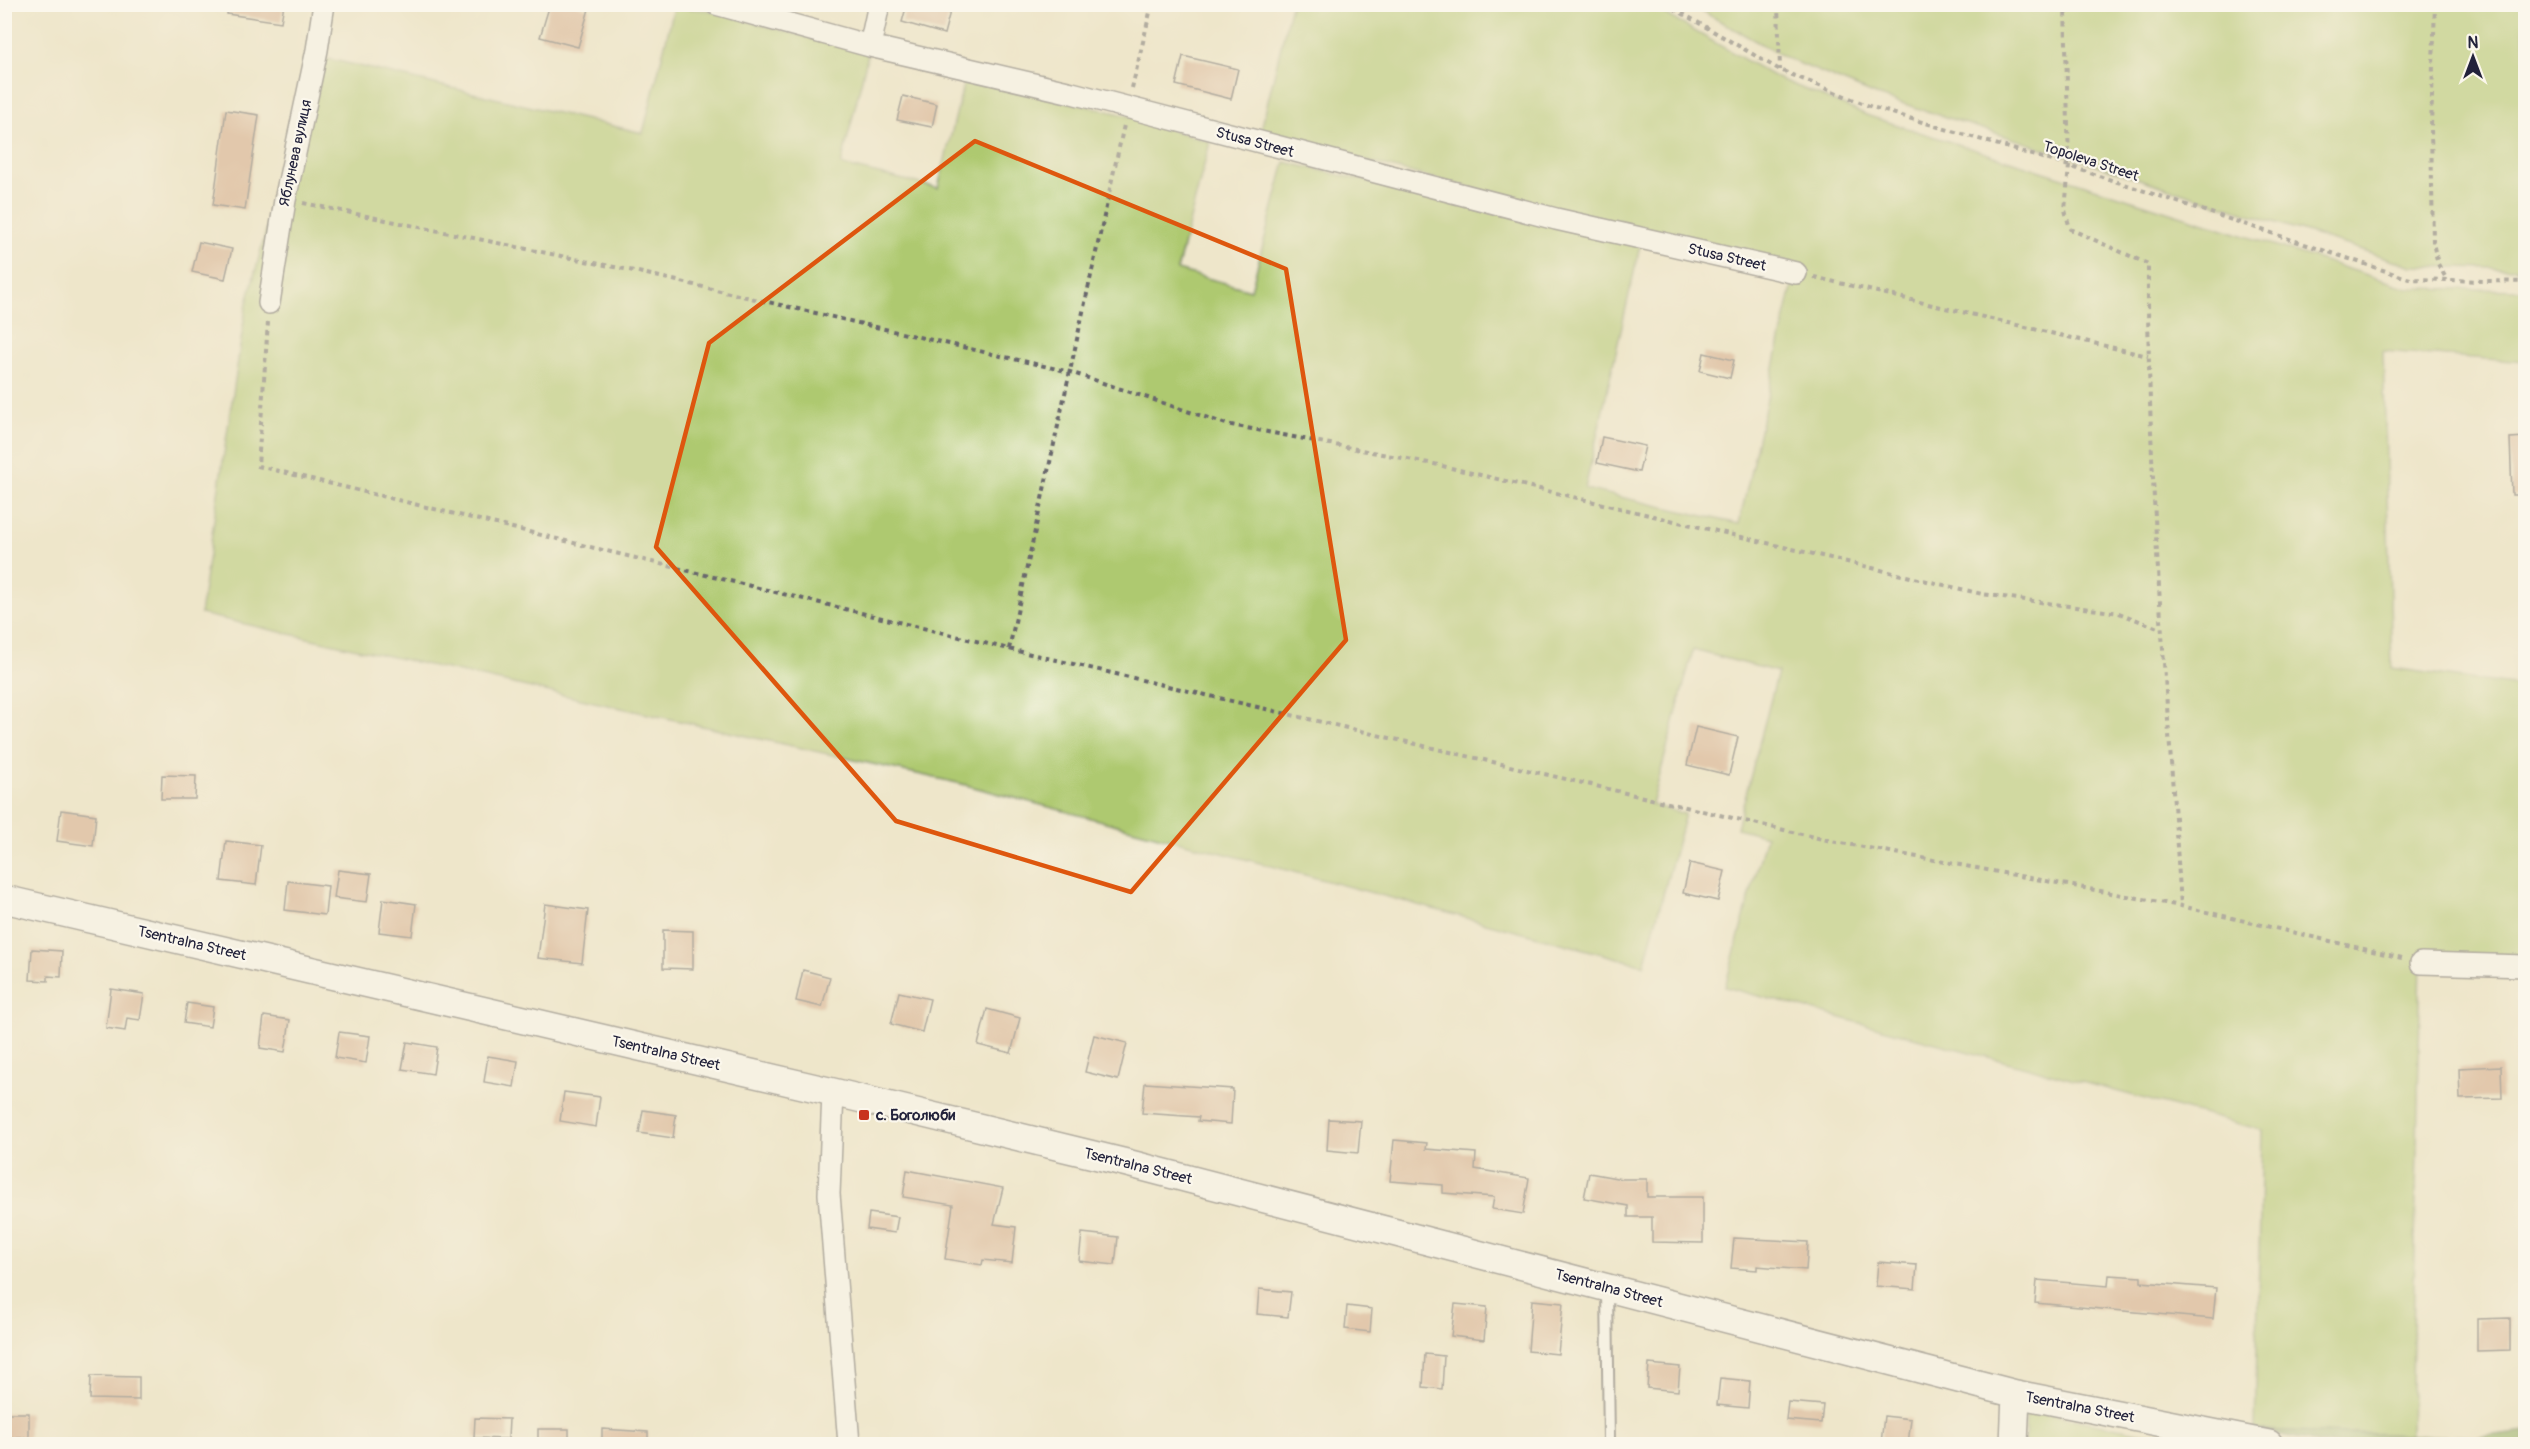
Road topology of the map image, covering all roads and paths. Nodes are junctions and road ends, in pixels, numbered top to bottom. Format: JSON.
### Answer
{"nodes":[{"id":1,"x":324,"y":4,"type":"edge"},
{"id":2,"x":716,"y":4,"type":"edge"},
{"id":3,"x":879,"y":4,"type":"edge"},
{"id":4,"x":1152,"y":4,"type":"edge"},
{"id":5,"x":1666,"y":4,"type":"edge"},
{"id":6,"x":1778,"y":4,"type":"edge"},
{"id":7,"x":2065,"y":4,"type":"edge"},
{"id":8,"x":2435,"y":4,"type":"edge"},
{"id":9,"x":870,"y":46,"type":"junction"},
{"id":10,"x":1780,"y":70,"type":"junction"},
{"id":11,"x":1128,"y":107,"type":"junction"},
{"id":12,"x":2069,"y":166,"type":"junction"},
{"id":13,"x":285,"y":200,"type":"junction"},
{"id":14,"x":1796,"y":273,"type":"joint"},
{"id":15,"x":2447,"y":281,"type":"junction"},
{"id":16,"x":2526,"y":282,"type":"edge"},
{"id":17,"x":269,"y":303,"type":"joint"},
{"id":18,"x":2148,"y":357,"type":"junction"},
{"id":19,"x":1070,"y":372,"type":"junction"},
{"id":20,"x":2163,"y":630,"type":"junction"},
{"id":21,"x":1009,"y":649,"type":"junction"},
{"id":22,"x":4,"y":899,"type":"edge"},
{"id":23,"x":2181,"y":906,"type":"junction"},
{"id":24,"x":2421,"y":963,"type":"joint"},
{"id":25,"x":2526,"y":966,"type":"edge"},
{"id":26,"x":833,"y":1092,"type":"junction"},
{"id":27,"x":1607,"y":1288,"type":"junction"},
{"id":28,"x":2015,"y":1419,"type":"edge"},
{"id":29,"x":849,"y":1444,"type":"edge"},
{"id":30,"x":1609,"y":1444,"type":"edge"},
{"id":31,"x":2269,"y":1444,"type":"edge"}],
"edges":[{"from":1,"to":13,"type":"street","name":"Яблунева вулиця"},
{"from":2,"to":9,"type":"street","name":"Stusa Street"},
{"from":3,"to":9,"type":"street"},
{"from":4,"to":11,"type":"path"},
{"from":5,"to":10,"type":"path","name":"Topoleva Street"},
{"from":6,"to":10,"type":"path"},
{"from":7,"to":12,"type":"path"},
{"from":8,"to":15,"type":"path"},
{"from":9,"to":11,"type":"street","name":"Stusa Street"},
{"from":10,"to":12,"type":"path","name":"Topoleva Street"},
{"from":11,"to":14,"type":"street","name":"Stusa Street"},
{"from":11,"to":19,"type":"path"},
{"from":12,"to":15,"type":"path","name":"Topoleva Street"},
{"from":12,"to":18,"type":"path"},
{"from":13,"to":17,"type":"street","name":"Яблунева вулиця"},
{"from":13,"to":19,"type":"path"},
{"from":14,"to":18,"type":"path"},
{"from":15,"to":16,"type":"path","name":"Topoleva Street"},
{"from":17,"to":21,"type":"path"},
{"from":18,"to":20,"type":"path"},
{"from":19,"to":20,"type":"path"},
{"from":19,"to":21,"type":"path"},
{"from":20,"to":23,"type":"path"},
{"from":21,"to":23,"type":"path"},
{"from":22,"to":26,"type":"street","name":"Tsentralna Street"},
{"from":23,"to":24,"type":"path"},
{"from":24,"to":25,"type":"street"},
{"from":26,"to":27,"type":"street","name":"Tsentralna Street"},
{"from":26,"to":29,"type":"street"},
{"from":27,"to":28,"type":"street","name":"Tsentralna Street"},
{"from":27,"to":30,"type":"lane"},
{"from":28,"to":31,"type":"street","name":"Tsentralna Street"}]}
